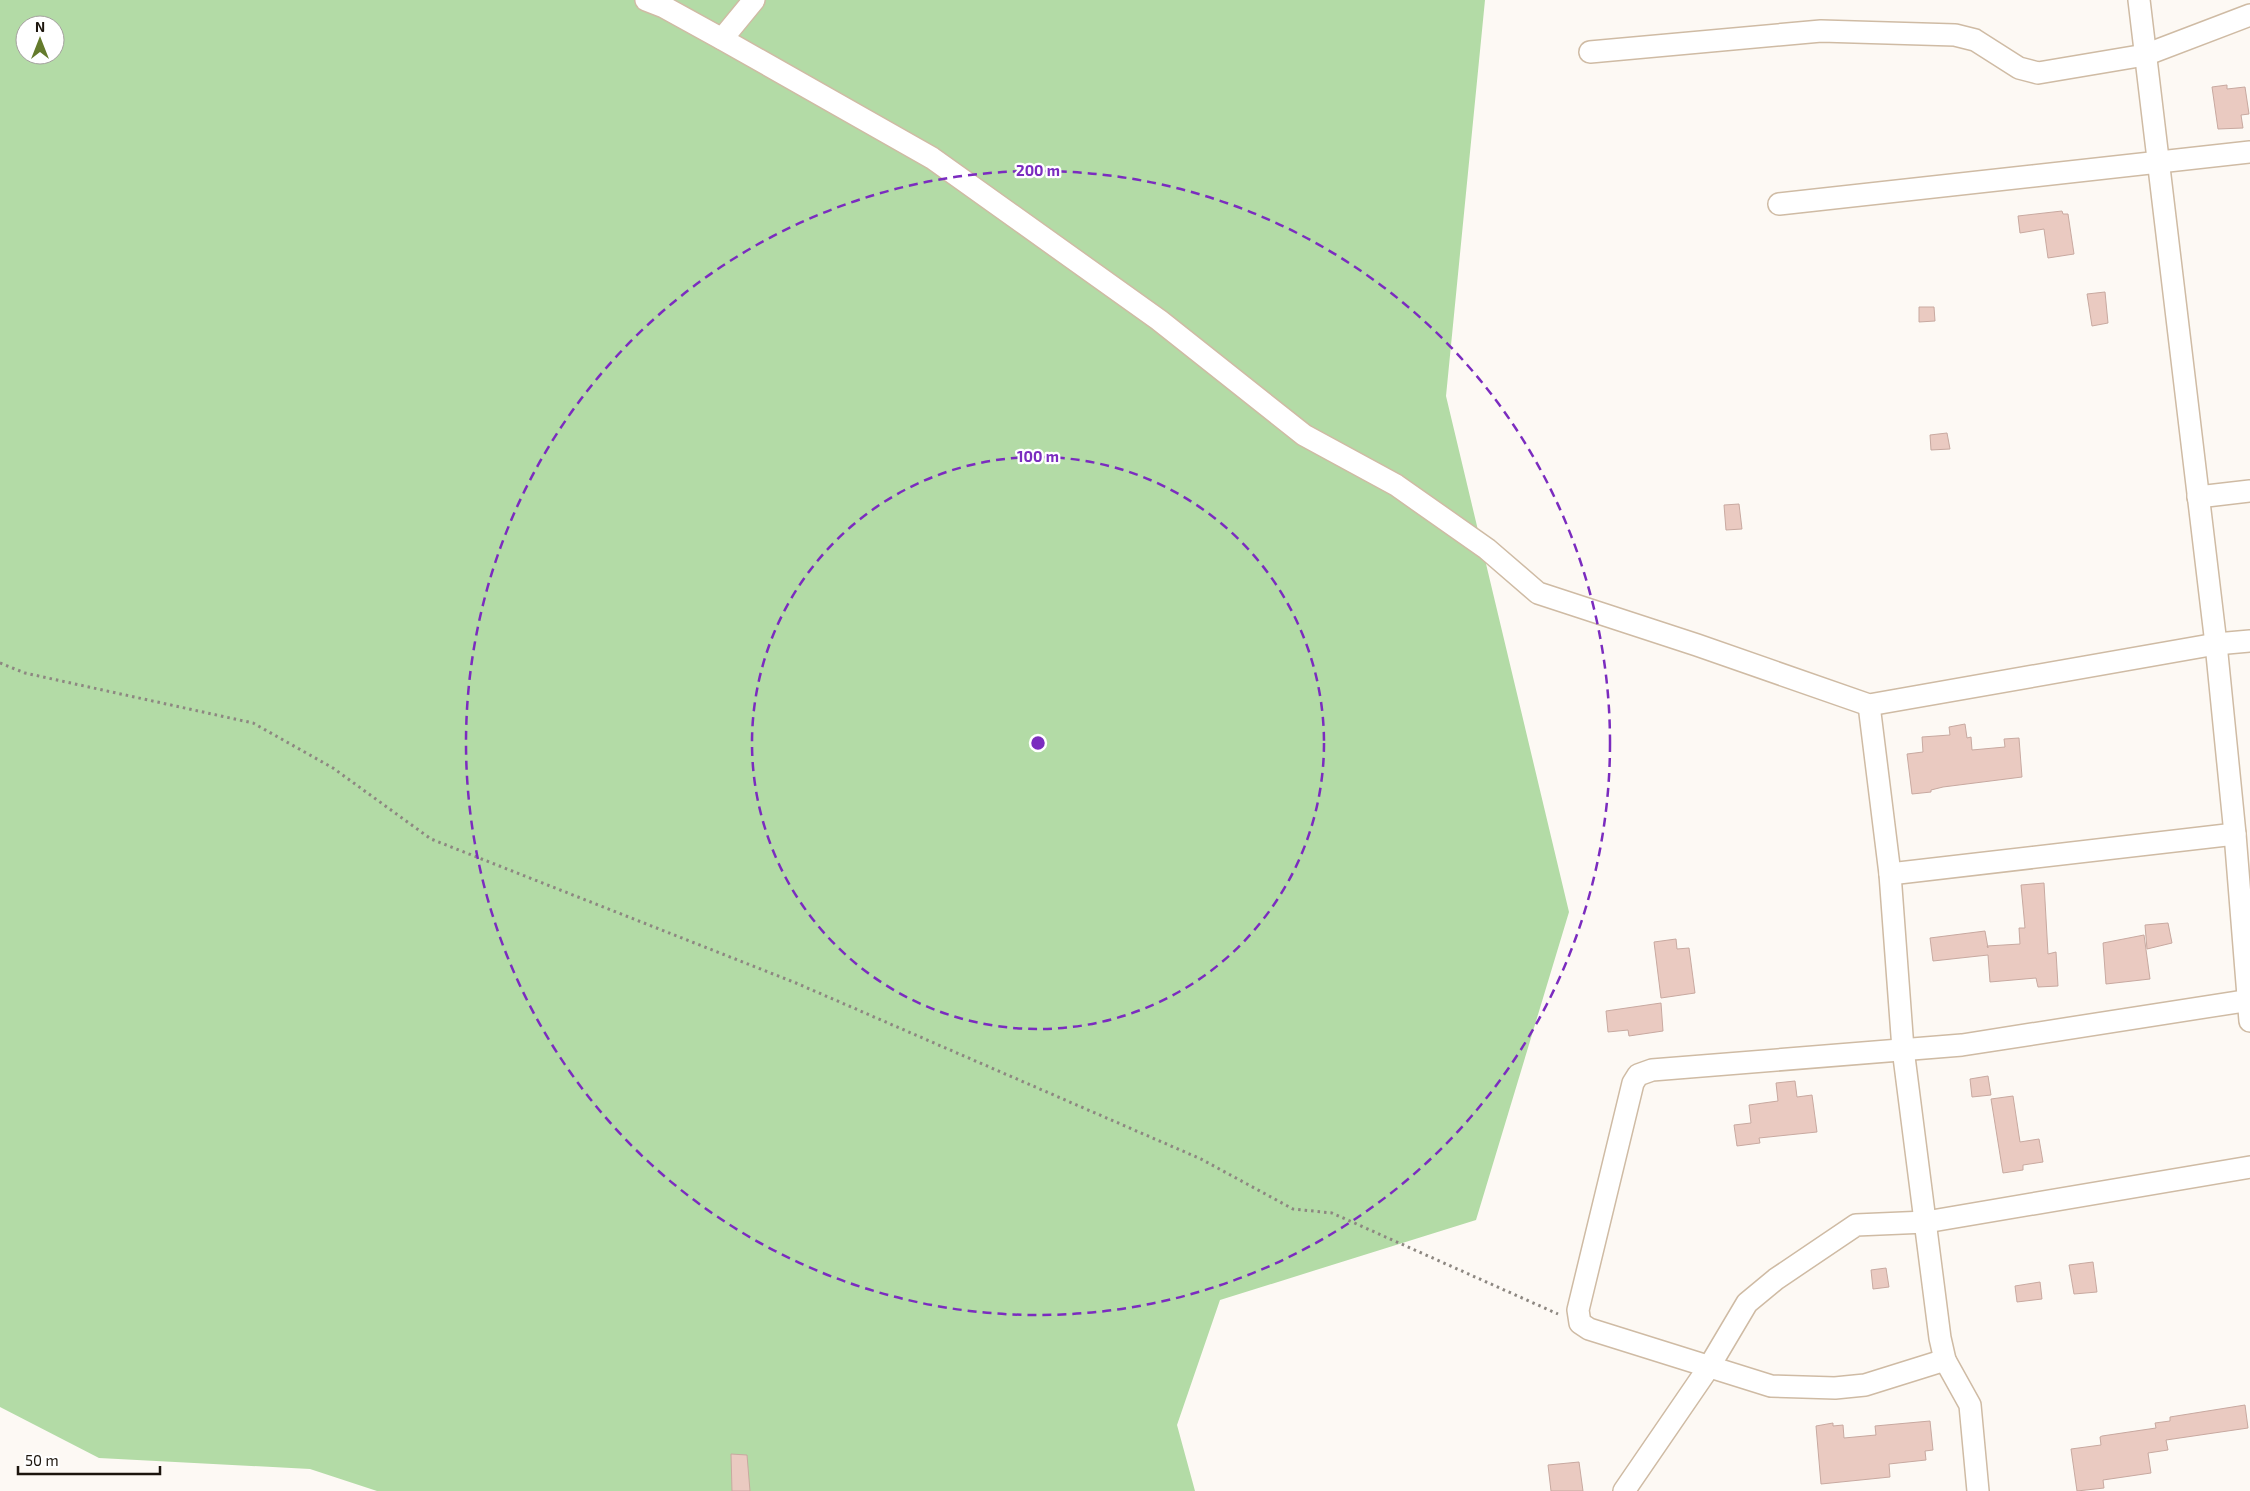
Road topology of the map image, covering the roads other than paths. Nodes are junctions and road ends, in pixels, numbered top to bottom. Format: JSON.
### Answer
{"nodes":[{"id":1,"x":646,"y":0,"type":"edge"},
{"id":2,"x":754,"y":0,"type":"edge"},
{"id":3,"x":2138,"y":0,"type":"edge"},
{"id":4,"x":2250,"y":16,"type":"edge"},
{"id":5,"x":722,"y":39,"type":"junction"},
{"id":6,"x":1590,"y":52,"type":"dead end"},
{"id":7,"x":2145,"y":55,"type":"junction"},
{"id":8,"x":2250,"y":152,"type":"edge"},
{"id":9,"x":2158,"y":162,"type":"junction"},
{"id":10,"x":1779,"y":204,"type":"dead end"},
{"id":11,"x":2250,"y":491,"type":"edge"},
{"id":12,"x":2198,"y":497,"type":"junction"},
{"id":13,"x":2250,"y":641,"type":"edge"},
{"id":14,"x":2216,"y":644,"type":"junction"},
{"id":15,"x":1870,"y":705,"type":"junction"},
{"id":16,"x":2235,"y":834,"type":"junction"},
{"id":17,"x":1890,"y":874,"type":"junction"},
{"id":18,"x":2249,"y":1007,"type":"edge"},
{"id":19,"x":1903,"y":1049,"type":"junction"},
{"id":20,"x":2250,"y":1167,"type":"edge"},
{"id":21,"x":1926,"y":1222,"type":"junction"},
{"id":22,"x":1945,"y":1360,"type":"junction"},
{"id":23,"x":1709,"y":1367,"type":"junction"},
{"id":24,"x":1624,"y":1491,"type":"edge"},
{"id":25,"x":1978,"y":1491,"type":"edge"}],
"edges":[{"from":1,"to":5,"type":"street"},
{"from":2,"to":5,"type":"street"},
{"from":3,"to":7,"type":"street"},
{"from":4,"to":7,"type":"street"},
{"from":5,"to":15,"type":"street"},
{"from":6,"to":7,"type":"street"},
{"from":7,"to":9,"type":"street"},
{"from":8,"to":9,"type":"street"},
{"from":9,"to":10,"type":"street"},
{"from":9,"to":12,"type":"street"},
{"from":11,"to":12,"type":"street"},
{"from":12,"to":14,"type":"street"},
{"from":13,"to":14,"type":"street"},
{"from":14,"to":15,"type":"street"},
{"from":14,"to":16,"type":"street"},
{"from":15,"to":17,"type":"street"},
{"from":16,"to":17,"type":"street"},
{"from":16,"to":18,"type":"street"},
{"from":17,"to":19,"type":"street"},
{"from":18,"to":19,"type":"street"},
{"from":19,"to":21,"type":"street"},
{"from":19,"to":23,"type":"street"},
{"from":20,"to":21,"type":"street"},
{"from":21,"to":22,"type":"street"},
{"from":21,"to":23,"type":"street"},
{"from":22,"to":23,"type":"street"},
{"from":22,"to":25,"type":"street"},
{"from":23,"to":24,"type":"street"}]}
